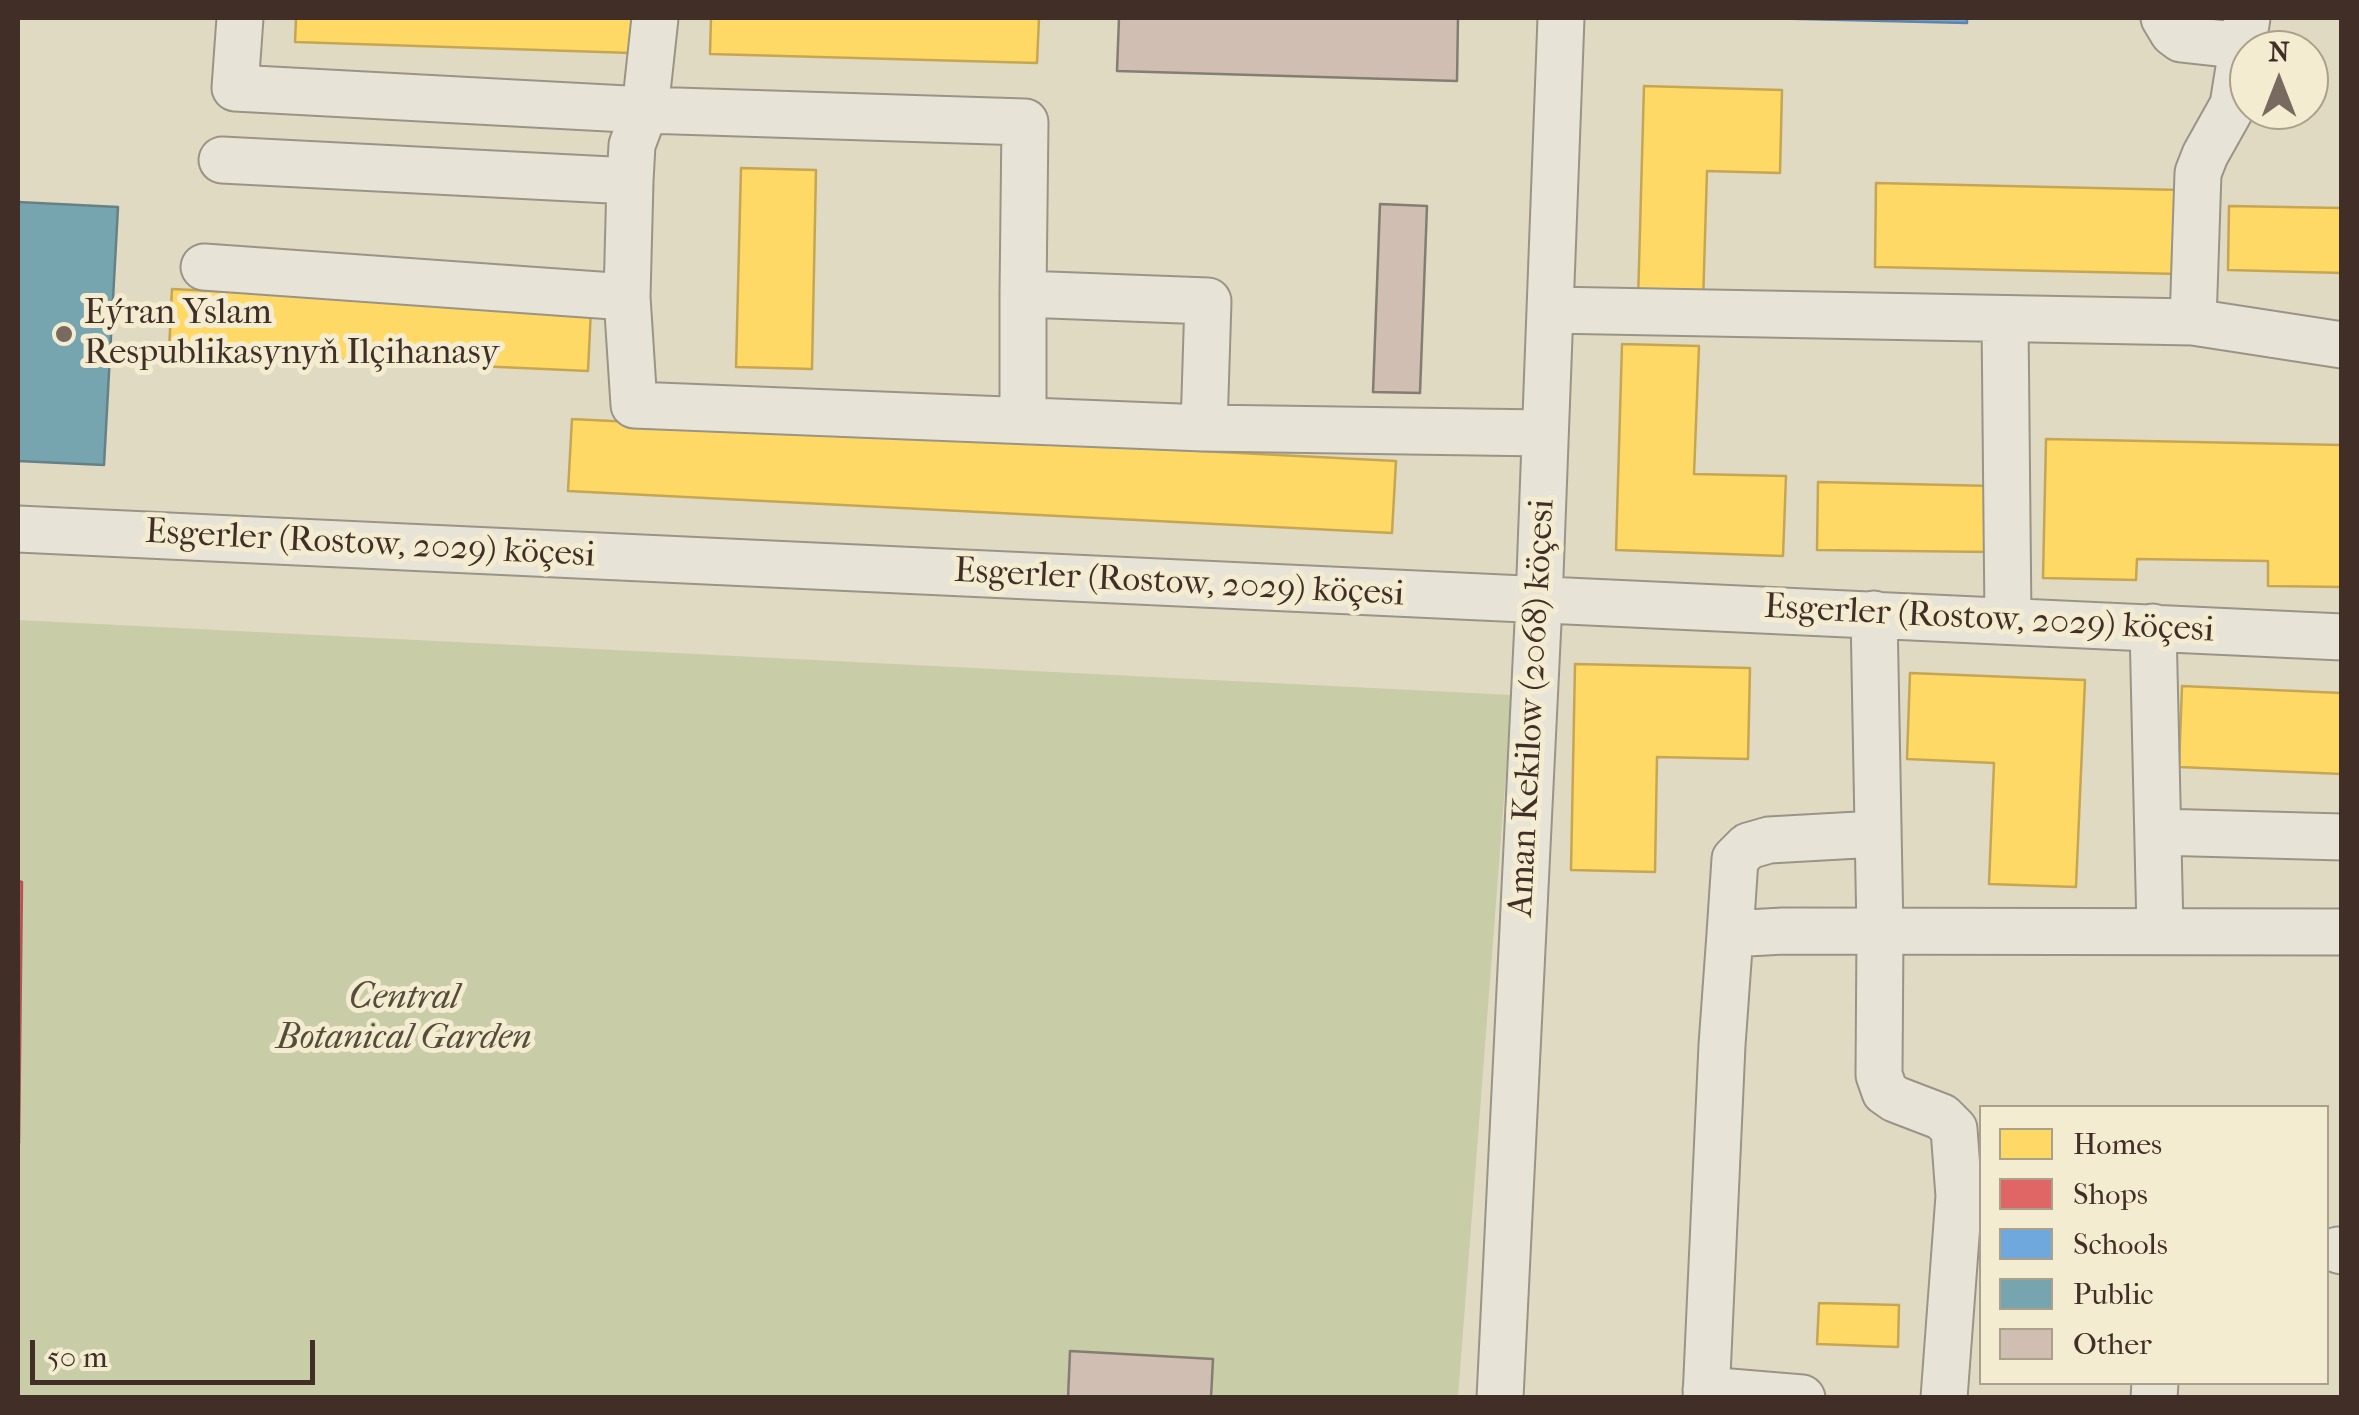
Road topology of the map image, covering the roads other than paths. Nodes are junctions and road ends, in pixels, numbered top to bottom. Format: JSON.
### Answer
{"nodes":[{"id":1,"x":240,"y":18,"type":"edge"},
{"id":2,"x":655,"y":18,"type":"edge"},
{"id":3,"x":1561,"y":18,"type":"edge"},
{"id":4,"x":2164,"y":18,"type":"edge"},
{"id":5,"x":2229,"y":34,"type":"edge"},
{"id":6,"x":645,"y":110,"type":"junction"},
{"id":7,"x":2229,"y":114,"type":"edge"},
{"id":8,"x":222,"y":160,"type":"dead end"},
{"id":9,"x":630,"y":181,"type":"junction"},
{"id":10,"x":204,"y":267,"type":"dead end"},
{"id":11,"x":1023,"y":294,"type":"junction"},
{"id":12,"x":627,"y":297,"type":"junction"},
{"id":13,"x":1550,"y":310,"type":"junction"},
{"id":14,"x":2005,"y":319,"type":"junction"},
{"id":15,"x":2193,"y":322,"type":"junction"},
{"id":16,"x":2342,"y":345,"type":"edge"},
{"id":17,"x":1023,"y":420,"type":"junction"},
{"id":18,"x":1204,"y":428,"type":"junction"},
{"id":19,"x":1544,"y":432,"type":"junction"},
{"id":20,"x":18,"y":530,"type":"edge"},
{"id":21,"x":1539,"y":602,"type":"junction"},
{"id":22,"x":1874,"y":614,"type":"junction"},
{"id":23,"x":2008,"y":620,"type":"junction"},
{"id":24,"x":2152,"y":627,"type":"junction"},
{"id":25,"x":2342,"y":637,"type":"edge"},
{"id":26,"x":2158,"y":832,"type":"junction"},
{"id":27,"x":1876,"y":834,"type":"junction"},
{"id":28,"x":2342,"y":837,"type":"edge"},
{"id":29,"x":2160,"y":930,"type":"junction"},
{"id":30,"x":1880,"y":932,"type":"junction"},
{"id":31,"x":2342,"y":932,"type":"edge"},
{"id":32,"x":1730,"y":934,"type":"junction"},
{"id":33,"x":1706,"y":1394,"type":"edge"},
{"id":34,"x":1500,"y":1398,"type":"edge"},
{"id":35,"x":1802,"y":1398,"type":"edge"},
{"id":36,"x":1944,"y":1398,"type":"edge"}],
"edges":[{"from":1,"to":6,"type":"street"},
{"from":2,"to":6,"type":"street"},
{"from":3,"to":13,"type":"street","name":"Aman Kekilow (2068) köçesi"},
{"from":4,"to":5,"type":"street"},
{"from":6,"to":9,"type":"street"},
{"from":6,"to":11,"type":"street"},
{"from":7,"to":15,"type":"street"},
{"from":8,"to":9,"type":"street"},
{"from":9,"to":12,"type":"street"},
{"from":10,"to":12,"type":"street"},
{"from":11,"to":17,"type":"street"},
{"from":11,"to":18,"type":"street"},
{"from":12,"to":17,"type":"street"},
{"from":13,"to":14,"type":"street"},
{"from":13,"to":19,"type":"street","name":"Aman Kekilow (2068) köçesi"},
{"from":14,"to":15,"type":"street"},
{"from":14,"to":23,"type":"street"},
{"from":15,"to":16,"type":"street"},
{"from":17,"to":18,"type":"street"},
{"from":18,"to":19,"type":"street"},
{"from":19,"to":21,"type":"street","name":"Aman Kekilow (2068) köçesi"},
{"from":20,"to":21,"type":"street","name":"Esgerler (Rostow, 2029) köçesi"},
{"from":21,"to":22,"type":"street","name":"Esgerler (Rostow, 2029) köçesi"},
{"from":21,"to":34,"type":"street","name":"Aman Kekilow (2068) köçesi"},
{"from":22,"to":23,"type":"street","name":"Esgerler (Rostow, 2029) köçesi"},
{"from":22,"to":27,"type":"street"},
{"from":23,"to":24,"type":"street","name":"Esgerler (Rostow, 2029) köçesi"},
{"from":24,"to":25,"type":"street","name":"Esgerler (Rostow, 2029) köçesi"},
{"from":24,"to":26,"type":"street"},
{"from":26,"to":28,"type":"street"},
{"from":26,"to":29,"type":"street"},
{"from":27,"to":30,"type":"street"},
{"from":27,"to":32,"type":"street"},
{"from":29,"to":30,"type":"street"},
{"from":29,"to":31,"type":"street"},
{"from":30,"to":32,"type":"street"},
{"from":30,"to":36,"type":"street"},
{"from":32,"to":33,"type":"street"},
{"from":33,"to":35,"type":"street"}]}
